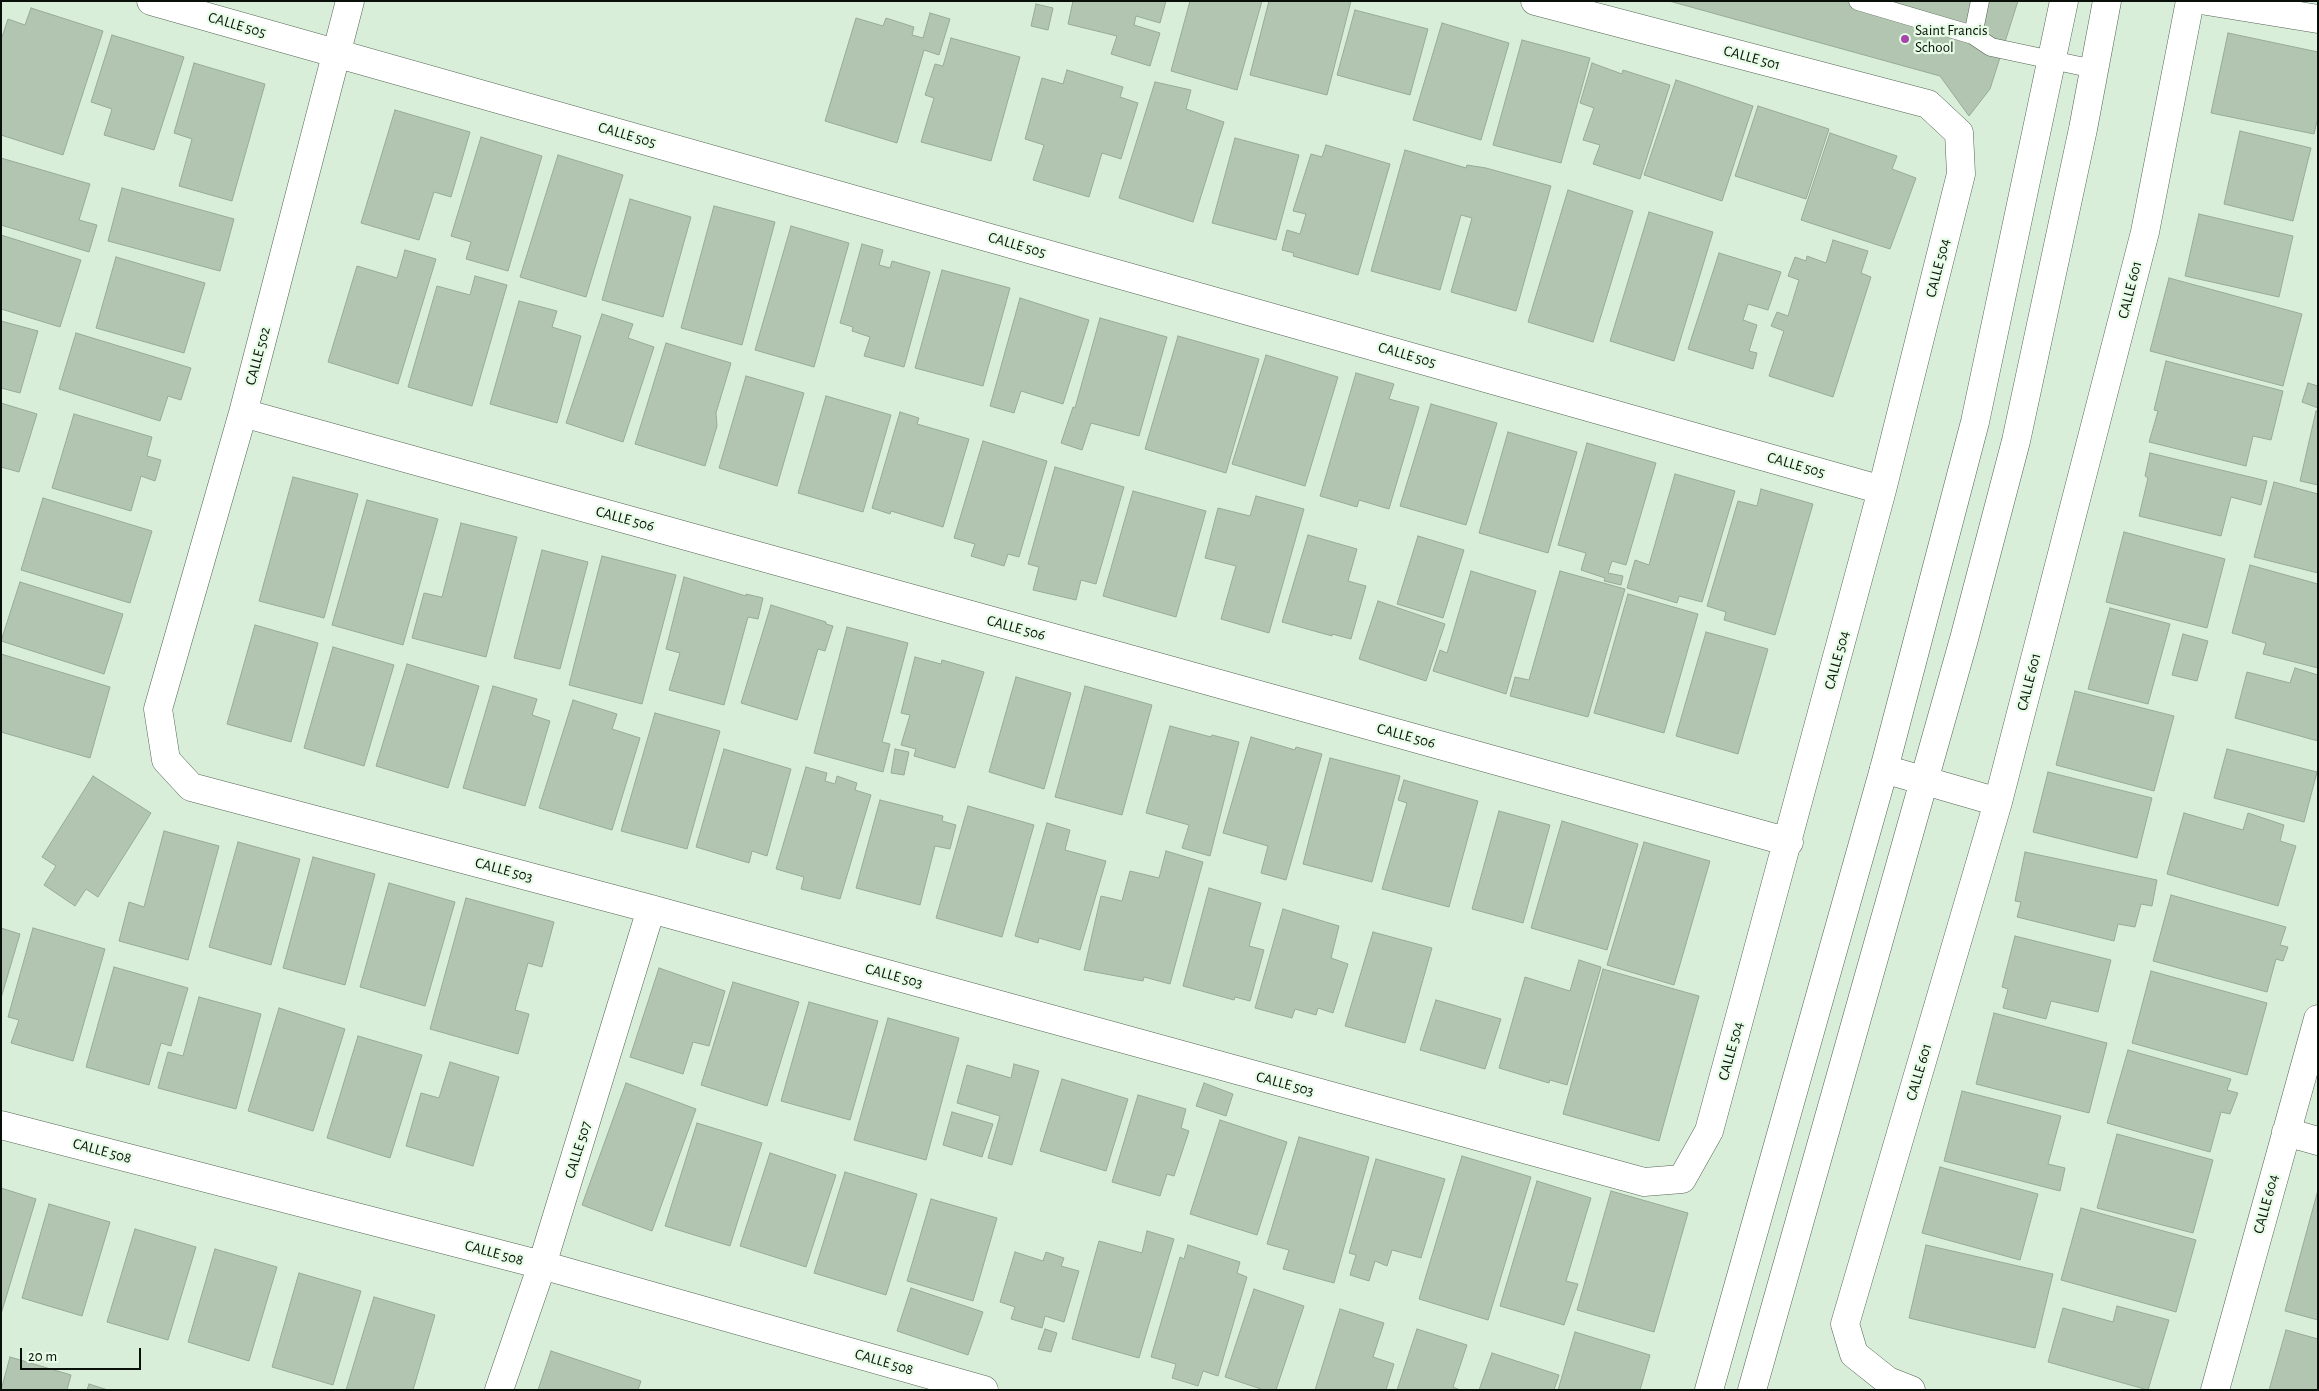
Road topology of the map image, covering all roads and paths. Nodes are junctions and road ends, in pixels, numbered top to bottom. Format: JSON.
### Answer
{"nodes":[{"id":1,"x":151,"y":1,"type":"edge"},
{"id":2,"x":350,"y":1,"type":"edge"},
{"id":3,"x":1535,"y":1,"type":"edge"},
{"id":4,"x":1858,"y":1,"type":"edge"},
{"id":5,"x":1980,"y":1,"type":"edge"},
{"id":6,"x":2064,"y":1,"type":"edge"},
{"id":7,"x":2107,"y":1,"type":"edge"},
{"id":8,"x":2190,"y":1,"type":"edge"},
{"id":9,"x":2207,"y":1,"type":"edge"},
{"id":10,"x":2318,"y":19,"type":"edge"},
{"id":11,"x":1973,"y":35,"type":"junction"},
{"id":12,"x":336,"y":53,"type":"junction"},
{"id":13,"x":2052,"y":60,"type":"junction"},
{"id":14,"x":2094,"y":69,"type":"junction"},
{"id":15,"x":1959,"y":133,"type":"joint"},
{"id":16,"x":243,"y":414,"type":"junction"},
{"id":17,"x":1882,"y":490,"type":"junction"},
{"id":18,"x":158,"y":709,"type":"joint"},
{"id":19,"x":1884,"y":769,"type":"junction"},
{"id":20,"x":1924,"y":780,"type":"junction"},
{"id":21,"x":1998,"y":802,"type":"junction"},
{"id":22,"x":1789,"y":842,"type":"junction"},
{"id":23,"x":651,"y":909,"type":"junction"},
{"id":24,"x":2318,"y":1019,"type":"edge"},
{"id":25,"x":1,"y":1125,"type":"edge"},
{"id":26,"x":2286,"y":1132,"type":"junction"},
{"id":27,"x":2318,"y":1141,"type":"edge"},
{"id":28,"x":1682,"y":1179,"type":"joint"},
{"id":29,"x":542,"y":1265,"type":"junction"},
{"id":30,"x":499,"y":1390,"type":"edge"},
{"id":31,"x":984,"y":1390,"type":"edge"},
{"id":32,"x":1709,"y":1390,"type":"edge"},
{"id":33,"x":1752,"y":1390,"type":"edge"},
{"id":34,"x":1911,"y":1390,"type":"edge"},
{"id":35,"x":2215,"y":1390,"type":"edge"}],
"edges":[{"from":1,"to":12,"type":"street","name":"CALLE 505"},
{"from":2,"to":12,"type":"street","name":"CALLE 502"},
{"from":3,"to":15,"type":"street","name":"CALLE 501"},
{"from":4,"to":11,"type":"lane"},
{"from":5,"to":11,"type":"lane"},
{"from":6,"to":13,"type":"street"},
{"from":7,"to":14,"type":"street"},
{"from":8,"to":21,"type":"street","name":"CALLE 601"},
{"from":9,"to":10,"type":"street"},
{"from":11,"to":13,"type":"lane"},
{"from":12,"to":16,"type":"street","name":"CALLE 502"},
{"from":12,"to":17,"type":"street","name":"CALLE 505"},
{"from":13,"to":14,"type":"lane"},
{"from":13,"to":19,"type":"street"},
{"from":14,"to":20,"type":"street"},
{"from":15,"to":17,"type":"street","name":"CALLE 504"},
{"from":16,"to":18,"type":"street","name":"CALLE 502"},
{"from":16,"to":22,"type":"street","name":"CALLE 506"},
{"from":17,"to":22,"type":"street","name":"CALLE 504"},
{"from":18,"to":23,"type":"street","name":"CALLE 503"},
{"from":19,"to":20,"type":"street"},
{"from":19,"to":32,"type":"street"},
{"from":20,"to":21,"type":"street"},
{"from":20,"to":33,"type":"street"},
{"from":21,"to":34,"type":"street","name":"CALLE 601"},
{"from":22,"to":28,"type":"street","name":"CALLE 504"},
{"from":23,"to":28,"type":"street","name":"CALLE 503"},
{"from":23,"to":29,"type":"street","name":"CALLE 507"},
{"from":24,"to":26,"type":"street","name":"CALLE 604"},
{"from":25,"to":29,"type":"street","name":"CALLE 508"},
{"from":26,"to":27,"type":"street"},
{"from":26,"to":35,"type":"street","name":"CALLE 604"},
{"from":29,"to":30,"type":"street","name":"CALLE 507"},
{"from":29,"to":31,"type":"street","name":"CALLE 508"}]}
